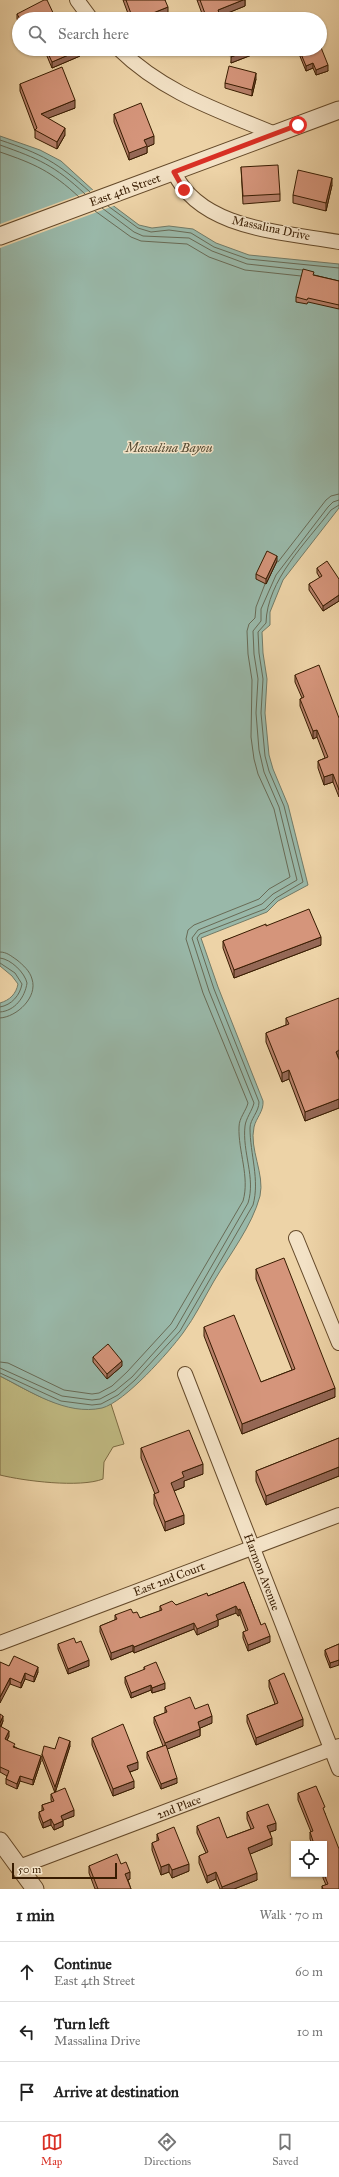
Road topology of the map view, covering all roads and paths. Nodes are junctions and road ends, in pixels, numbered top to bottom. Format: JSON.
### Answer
{"nodes":[{"id":1,"x":77,"y":0,"type":"edge"},
{"id":2,"x":86,"y":12,"type":"edge"},
{"id":3,"x":127,"y":56,"type":"edge"},
{"id":4,"x":339,"y":110,"type":"edge"},
{"id":5,"x":275,"y":134,"type":"junction"},
{"id":6,"x":174,"y":172,"type":"junction"},
{"id":7,"x":0,"y":236,"type":"edge"},
{"id":8,"x":339,"y":242,"type":"edge"},
{"id":9,"x":296,"y":1238,"type":"dead end"},
{"id":10,"x":339,"y":1343,"type":"edge"},
{"id":11,"x":185,"y":1374,"type":"dead end"},
{"id":12,"x":339,"y":1514,"type":"edge"},
{"id":13,"x":252,"y":1547,"type":"junction"},
{"id":14,"x":0,"y":1643,"type":"edge"},
{"id":15,"x":335,"y":1748,"type":"edge"},
{"id":16,"x":339,"y":1769,"type":"edge"},
{"id":17,"x":0,"y":1841,"type":"edge"},
{"id":18,"x":19,"y":1867,"type":"junction"},
{"id":19,"x":35,"y":1889,"type":"edge"}],
"edges":[{"from":1,"to":2,"type":"street"},
{"from":3,"to":5,"type":"street"},
{"from":4,"to":5,"type":"street","name":"East 4th Street"},
{"from":5,"to":6,"type":"street","name":"East 4th Street"},
{"from":6,"to":7,"type":"street","name":"East 4th Street"},
{"from":6,"to":8,"type":"street","name":"Massalina Drive"},
{"from":9,"to":10,"type":"street"},
{"from":11,"to":13,"type":"street","name":"Harmon Avenue"},
{"from":12,"to":13,"type":"street","name":"East 2nd Court"},
{"from":13,"to":14,"type":"street","name":"East 2nd Court"},
{"from":13,"to":15,"type":"street","name":"Harmon Avenue"},
{"from":15,"to":16,"type":"street","name":"Harmon Avenue"},
{"from":15,"to":18,"type":"street","name":"2nd Place"},
{"from":17,"to":18,"type":"street"},
{"from":18,"to":19,"type":"street"}]}
